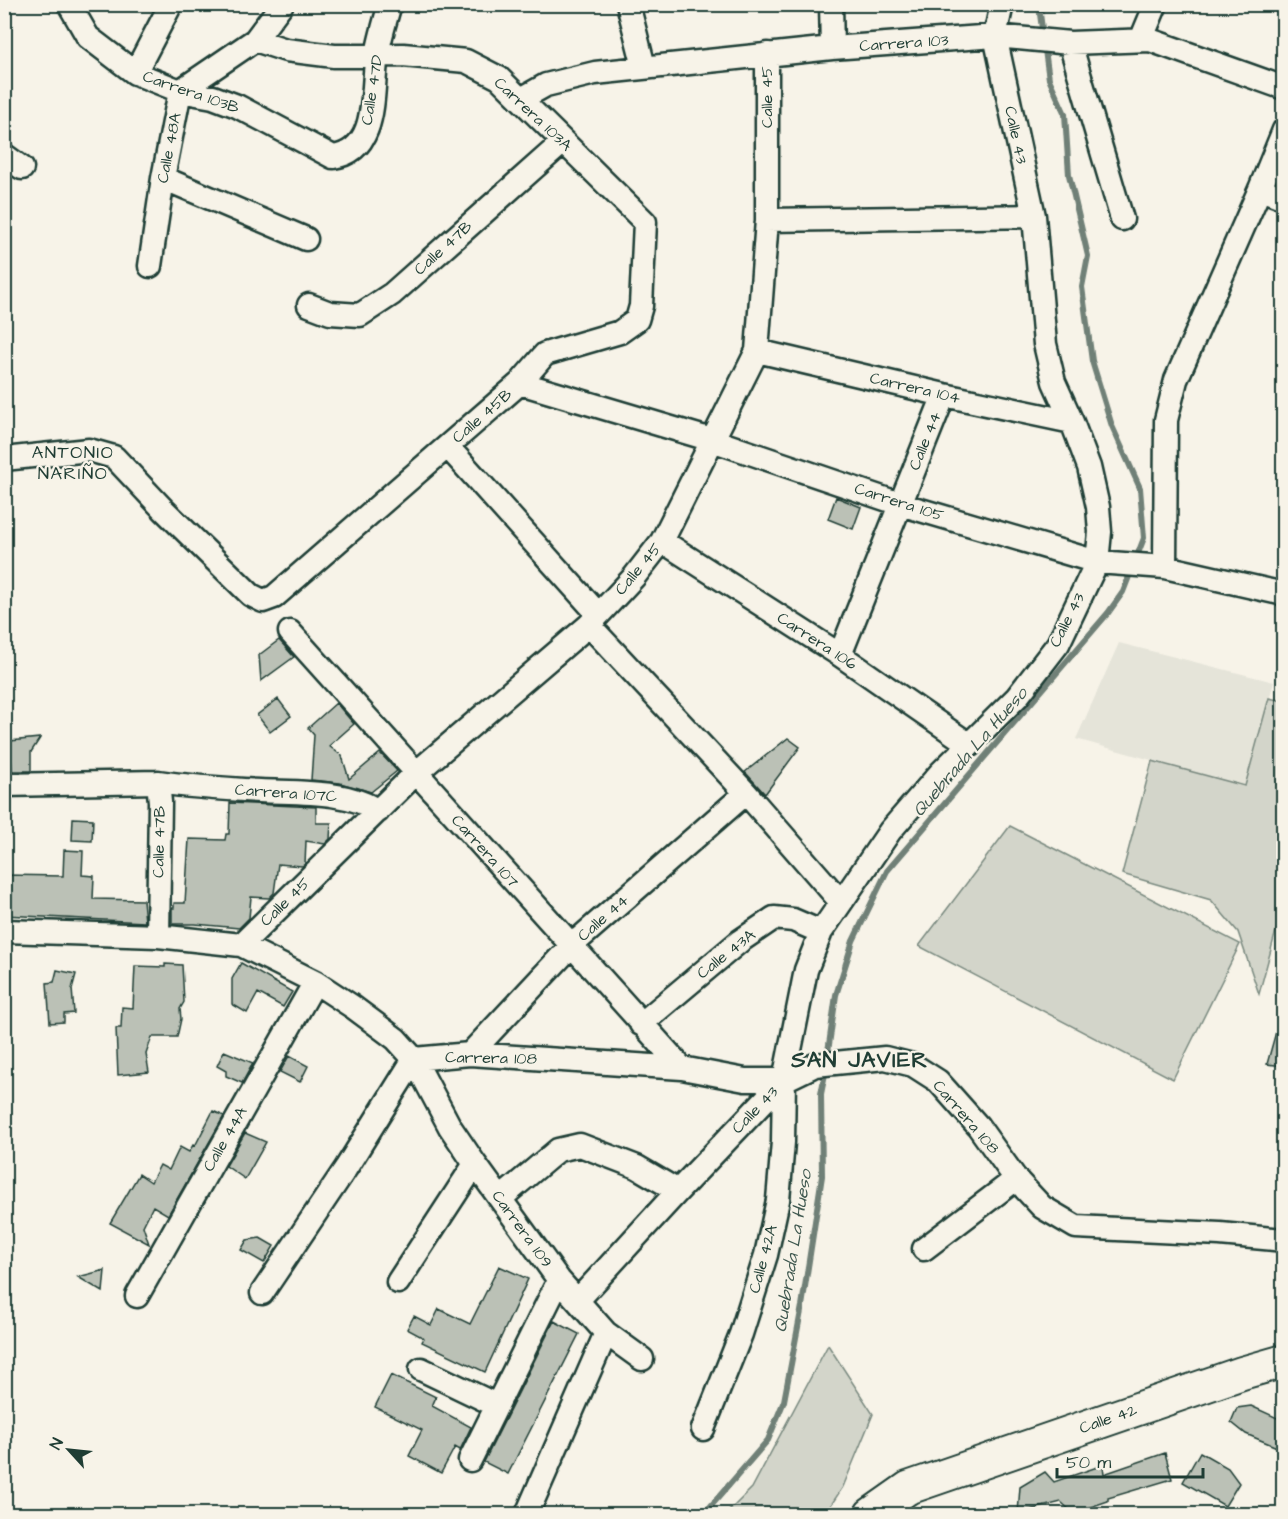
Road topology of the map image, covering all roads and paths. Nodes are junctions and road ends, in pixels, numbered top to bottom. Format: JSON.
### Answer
{"nodes":[{"id":1,"x":69,"y":4,"type":"edge"},
{"id":2,"x":171,"y":4,"type":"edge"},
{"id":3,"x":282,"y":4,"type":"edge"},
{"id":4,"x":390,"y":4,"type":"edge"},
{"id":5,"x":628,"y":4,"type":"edge"},
{"id":6,"x":831,"y":4,"type":"edge"},
{"id":7,"x":1002,"y":4,"type":"edge"},
{"id":8,"x":1156,"y":4,"type":"edge"},
{"id":9,"x":994,"y":36,"type":"junction"},
{"id":10,"x":255,"y":40,"type":"junction"},
{"id":11,"x":1141,"y":40,"type":"junction"},
{"id":12,"x":1067,"y":42,"type":"junction"},
{"id":13,"x":832,"y":48,"type":"junction"},
{"id":14,"x":767,"y":54,"type":"junction"},
{"id":15,"x":377,"y":55,"type":"junction"},
{"id":16,"x":644,"y":67,"type":"junction"},
{"id":17,"x":135,"y":73,"type":"junction"},
{"id":18,"x":1284,"y":88,"type":"edge"},
{"id":19,"x":180,"y":91,"type":"junction"},
{"id":20,"x":521,"y":99,"type":"junction"},
{"id":21,"x":1284,"y":130,"type":"edge"},
{"id":22,"x":563,"y":142,"type":"junction"},
{"id":23,"x":333,"y":157,"type":"joint"},
{"id":24,"x":163,"y":178,"type":"junction"},
{"id":25,"x":1260,"y":189,"type":"junction"},
{"id":26,"x":1284,"y":198,"type":"edge"},
{"id":27,"x":1034,"y":216,"type":"junction"},
{"id":28,"x":1122,"y":219,"type":"dead end"},
{"id":29,"x":767,"y":220,"type":"junction"},
{"id":30,"x":645,"y":222,"type":"joint"},
{"id":31,"x":306,"y":239,"type":"dead end"},
{"id":32,"x":150,"y":266,"type":"dead end"},
{"id":33,"x":309,"y":304,"type":"dead end"},
{"id":34,"x":757,"y":351,"type":"junction"},
{"id":35,"x":520,"y":383,"type":"junction"},
{"id":36,"x":944,"y":395,"type":"junction"},
{"id":37,"x":1072,"y":422,"type":"junction"},
{"id":38,"x":712,"y":441,"type":"junction"},
{"id":39,"x":448,"y":447,"type":"junction"},
{"id":40,"x":4,"y":459,"type":"edge"},
{"id":41,"x":900,"y":504,"type":"junction"},
{"id":42,"x":662,"y":541,"type":"junction"},
{"id":43,"x":1097,"y":562,"type":"junction"},
{"id":44,"x":1165,"y":567,"type":"junction"},
{"id":45,"x":1284,"y":594,"type":"edge"},
{"id":46,"x":593,"y":619,"type":"junction"},
{"id":47,"x":290,"y":632,"type":"dead end"},
{"id":48,"x":840,"y":655,"type":"junction"},
{"id":49,"x":969,"y":745,"type":"junction"},
{"id":50,"x":416,"y":773,"type":"junction"},
{"id":51,"x":158,"y":782,"type":"junction"},
{"id":52,"x":4,"y":785,"type":"edge"},
{"id":53,"x":191,"y":787,"type":"joint"},
{"id":54,"x":746,"y":793,"type":"junction"},
{"id":55,"x":378,"y":811,"type":"junction"},
{"id":56,"x":841,"y":902,"type":"junction"},
{"id":57,"x":4,"y":931,"type":"edge"},
{"id":58,"x":821,"y":932,"type":"junction"},
{"id":59,"x":158,"y":936,"type":"junction"},
{"id":60,"x":242,"y":945,"type":"junction"},
{"id":61,"x":571,"y":946,"type":"junction"},
{"id":62,"x":315,"y":982,"type":"junction"},
{"id":63,"x":641,"y":1024,"type":"junction"},
{"id":64,"x":470,"y":1054,"type":"junction"},
{"id":65,"x":414,"y":1059,"type":"junction"},
{"id":66,"x":682,"y":1068,"type":"junction"},
{"id":67,"x":784,"y":1080,"type":"junction"},
{"id":68,"x":425,"y":1081,"type":"joint"},
{"id":69,"x":475,"y":1164,"type":"junction"},
{"id":70,"x":1017,"y":1179,"type":"junction"},
{"id":71,"x":678,"y":1191,"type":"junction"},
{"id":72,"x":501,"y":1198,"type":"junction"},
{"id":73,"x":1284,"y":1240,"type":"edge"},
{"id":74,"x":924,"y":1249,"type":"dead end"},
{"id":75,"x":559,"y":1280,"type":"junction"},
{"id":76,"x":398,"y":1282,"type":"dead end"},
{"id":77,"x":262,"y":1293,"type":"dead end"},
{"id":78,"x":137,"y":1296,"type":"dead end"},
{"id":79,"x":578,"y":1300,"type":"junction"},
{"id":80,"x":606,"y":1333,"type":"junction"},
{"id":81,"x":642,"y":1359,"type":"dead end"},
{"id":82,"x":1284,"y":1362,"type":"edge"},
{"id":83,"x":421,"y":1368,"type":"dead end"},
{"id":84,"x":496,"y":1405,"type":"junction"},
{"id":85,"x":703,"y":1429,"type":"dead end"},
{"id":86,"x":470,"y":1460,"type":"dead end"},
{"id":87,"x":527,"y":1515,"type":"edge"},
{"id":88,"x":871,"y":1515,"type":"edge"}],
"edges":[{"from":1,"to":17,"type":"street","name":"Carrera 103B"},
{"from":2,"to":17,"type":"street"},
{"from":3,"to":10,"type":"street","name":"Calle 48A"},
{"from":4,"to":15,"type":"street","name":"Calle 47D"},
{"from":5,"to":16,"type":"street"},
{"from":6,"to":13,"type":"street"},
{"from":7,"to":9,"type":"street","name":"Calle 43"},
{"from":8,"to":11,"type":"street"},
{"from":9,"to":12,"type":"street","name":"Carrera 103"},
{"from":9,"to":13,"type":"street","name":"Carrera 103"},
{"from":9,"to":27,"type":"street","name":"Calle 43"},
{"from":10,"to":15,"type":"street","name":"Carrera 103A"},
{"from":10,"to":19,"type":"street","name":"Calle 48A"},
{"from":11,"to":12,"type":"street","name":"Carrera 103"},
{"from":11,"to":18,"type":"street","name":"Carrera 103"},
{"from":12,"to":28,"type":"street"},
{"from":13,"to":14,"type":"street","name":"Carrera 103"},
{"from":14,"to":16,"type":"street","name":"Carrera 103"},
{"from":14,"to":29,"type":"street","name":"Calle 45"},
{"from":15,"to":20,"type":"street","name":"Carrera 103A"},
{"from":15,"to":23,"type":"street","name":"Calle 47D"},
{"from":16,"to":20,"type":"street","name":"Carrera 103"},
{"from":17,"to":19,"type":"street","name":"Carrera 103B"},
{"from":19,"to":23,"type":"street","name":"Carrera 103B"},
{"from":19,"to":24,"type":"street","name":"Calle 48A"},
{"from":20,"to":22,"type":"street","name":"Carrera 103A"},
{"from":21,"to":25,"type":"street"},
{"from":22,"to":30,"type":"street","name":"Carrera 103A"},
{"from":22,"to":33,"type":"street","name":"Calle 47B"},
{"from":24,"to":31,"type":"street"},
{"from":24,"to":32,"type":"street","name":"Calle 48A"},
{"from":25,"to":26,"type":"street"},
{"from":25,"to":44,"type":"street"},
{"from":27,"to":29,"type":"street"},
{"from":27,"to":37,"type":"street","name":"Calle 43"},
{"from":29,"to":34,"type":"street","name":"Calle 45"},
{"from":30,"to":35,"type":"street","name":"Calle 45B"},
{"from":34,"to":36,"type":"street","name":"Carrera 104"},
{"from":34,"to":38,"type":"street","name":"Calle 45"},
{"from":35,"to":38,"type":"street","name":"Carrera 105"},
{"from":35,"to":39,"type":"street","name":"Calle 45B"},
{"from":36,"to":37,"type":"street","name":"Carrera 104"},
{"from":36,"to":41,"type":"street","name":"Calle 44"},
{"from":37,"to":43,"type":"street","name":"Calle 43"},
{"from":38,"to":41,"type":"street","name":"Carrera 105"},
{"from":38,"to":42,"type":"street","name":"Calle 45"},
{"from":39,"to":40,"type":"street","name":"Calle 45B"},
{"from":39,"to":46,"type":"street"},
{"from":41,"to":43,"type":"street","name":"Carrera 105"},
{"from":41,"to":48,"type":"street","name":"Calle 44"},
{"from":42,"to":46,"type":"street","name":"Calle 45"},
{"from":42,"to":48,"type":"street","name":"Carrera 106"},
{"from":43,"to":44,"type":"street","name":"Carrera 105"},
{"from":43,"to":49,"type":"street","name":"Calle 43"},
{"from":44,"to":45,"type":"street","name":"Carrera 105"},
{"from":46,"to":50,"type":"street","name":"Calle 45"},
{"from":46,"to":54,"type":"street"},
{"from":47,"to":50,"type":"street","name":"Carrera 107"},
{"from":48,"to":49,"type":"street","name":"Carrera 106"},
{"from":49,"to":56,"type":"street","name":"Calle 43"},
{"from":50,"to":55,"type":"street","name":"Calle 45"},
{"from":50,"to":61,"type":"street","name":"Carrera 107"},
{"from":51,"to":52,"type":"street"},
{"from":51,"to":53,"type":"street","name":"Calle 47B"},
{"from":51,"to":59,"type":"street","name":"Calle 47B"},
{"from":53,"to":55,"type":"street","name":"Carrera 107C"},
{"from":54,"to":56,"type":"street"},
{"from":54,"to":61,"type":"street","name":"Calle 44"},
{"from":55,"to":60,"type":"street","name":"Calle 45"},
{"from":56,"to":58,"type":"street","name":"Calle 43"},
{"from":57,"to":59,"type":"street","name":"Carrera 108"},
{"from":58,"to":63,"type":"street","name":"Calle 43A"},
{"from":58,"to":67,"type":"street","name":"Calle 43"},
{"from":59,"to":60,"type":"street","name":"Carrera 108"},
{"from":60,"to":62,"type":"street","name":"Carrera 108"},
{"from":61,"to":63,"type":"street","name":"Carrera 107"},
{"from":61,"to":64,"type":"street","name":"Calle 44"},
{"from":62,"to":65,"type":"street","name":"Carrera 108"},
{"from":62,"to":78,"type":"street","name":"Calle 44A"},
{"from":63,"to":66,"type":"street","name":"Carrera 107"},
{"from":64,"to":65,"type":"street","name":"Carrera 108"},
{"from":64,"to":66,"type":"street","name":"Carrera 108"},
{"from":65,"to":68,"type":"street","name":"Carrera 108"},
{"from":65,"to":77,"type":"street"},
{"from":66,"to":67,"type":"street","name":"Carrera 108"},
{"from":67,"to":70,"type":"street","name":"Carrera 108"},
{"from":67,"to":71,"type":"street","name":"Calle 43"},
{"from":67,"to":85,"type":"street","name":"Calle 42A"},
{"from":68,"to":69,"type":"street","name":"Carrera 109"},
{"from":69,"to":72,"type":"street","name":"Carrera 109"},
{"from":69,"to":76,"type":"street"},
{"from":70,"to":73,"type":"street","name":"Carrera 108"},
{"from":70,"to":74,"type":"street"},
{"from":71,"to":72,"type":"street"},
{"from":71,"to":79,"type":"street","name":"Calle 43"},
{"from":72,"to":75,"type":"street","name":"Carrera 109"},
{"from":75,"to":79,"type":"street","name":"Carrera 109"},
{"from":75,"to":84,"type":"street"},
{"from":79,"to":80,"type":"street","name":"Carrera 109"},
{"from":80,"to":81,"type":"street","name":"Carrera 109"},
{"from":80,"to":87,"type":"street"},
{"from":82,"to":88,"type":"street","name":"Calle 42"},
{"from":83,"to":84,"type":"street"},
{"from":84,"to":86,"type":"street"}]}
